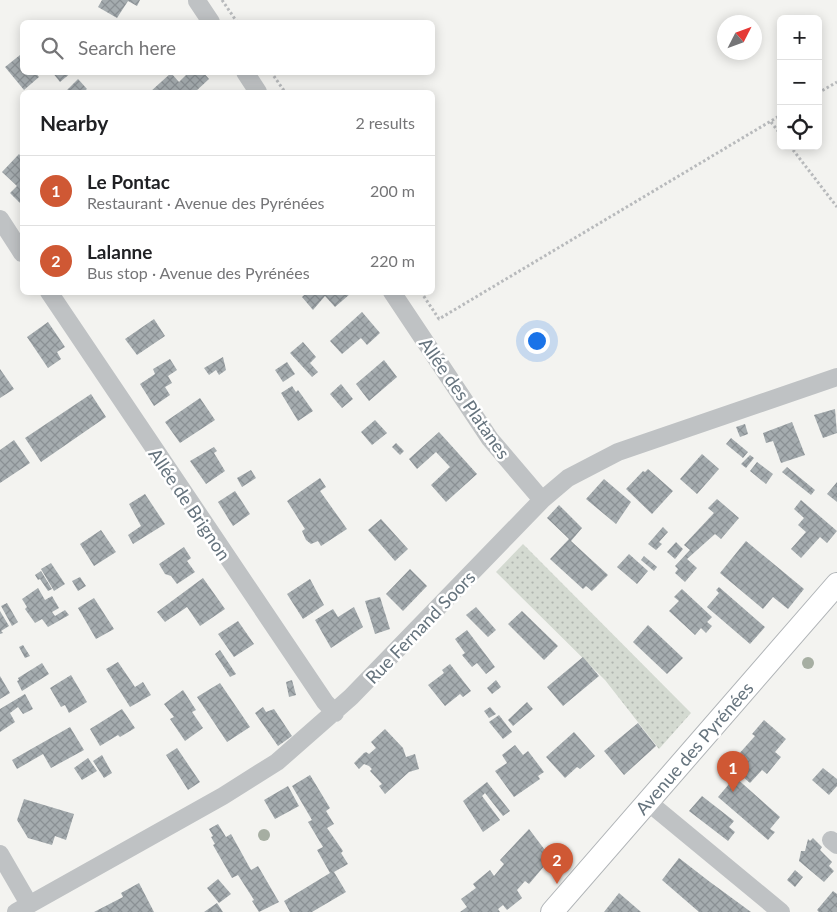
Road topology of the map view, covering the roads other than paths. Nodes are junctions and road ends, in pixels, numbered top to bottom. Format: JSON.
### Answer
{"nodes":[{"id":1,"x":196,"y":1,"type":"edge"},
{"id":2,"x":210,"y":20,"type":"edge"},
{"id":3,"x":247,"y":75,"type":"edge"},
{"id":4,"x":257,"y":90,"type":"edge"},
{"id":5,"x":0,"y":219,"type":"edge"},
{"id":6,"x":20,"y":250,"type":"edge"},
{"id":7,"x":51,"y":295,"type":"edge"},
{"id":8,"x":394,"y":295,"type":"edge"},
{"id":9,"x":837,"y":376,"type":"edge"},
{"id":10,"x":542,"y":500,"type":"junction"},
{"id":11,"x":837,"y":584,"type":"edge"},
{"id":12,"x":335,"y":713,"type":"junction"},
{"id":13,"x":648,"y":802,"type":"junction"},
{"id":14,"x":0,"y":854,"type":"edge"},
{"id":15,"x":22,"y":908,"type":"edge"},
{"id":16,"x":552,"y":912,"type":"edge"},
{"id":17,"x":781,"y":912,"type":"edge"}],
"edges":[{"from":1,"to":2,"type":"street"},
{"from":3,"to":4,"type":"street"},
{"from":5,"to":6,"type":"street"},
{"from":7,"to":12,"type":"street","name":"Allée de Brignon"},
{"from":8,"to":10,"type":"street","name":"Allée des Platanes"},
{"from":9,"to":10,"type":"street","name":"Rue Fernand Soors"},
{"from":10,"to":12,"type":"street","name":"Rue Fernand Soors"},
{"from":11,"to":13,"type":"main road","name":"Avenue des Pyrénées"},
{"from":12,"to":15,"type":"street","name":"Rue Fernand Soors"},
{"from":13,"to":16,"type":"main road","name":"Avenue des Pyrénées"},
{"from":13,"to":17,"type":"street"},
{"from":14,"to":15,"type":"street"}]}
